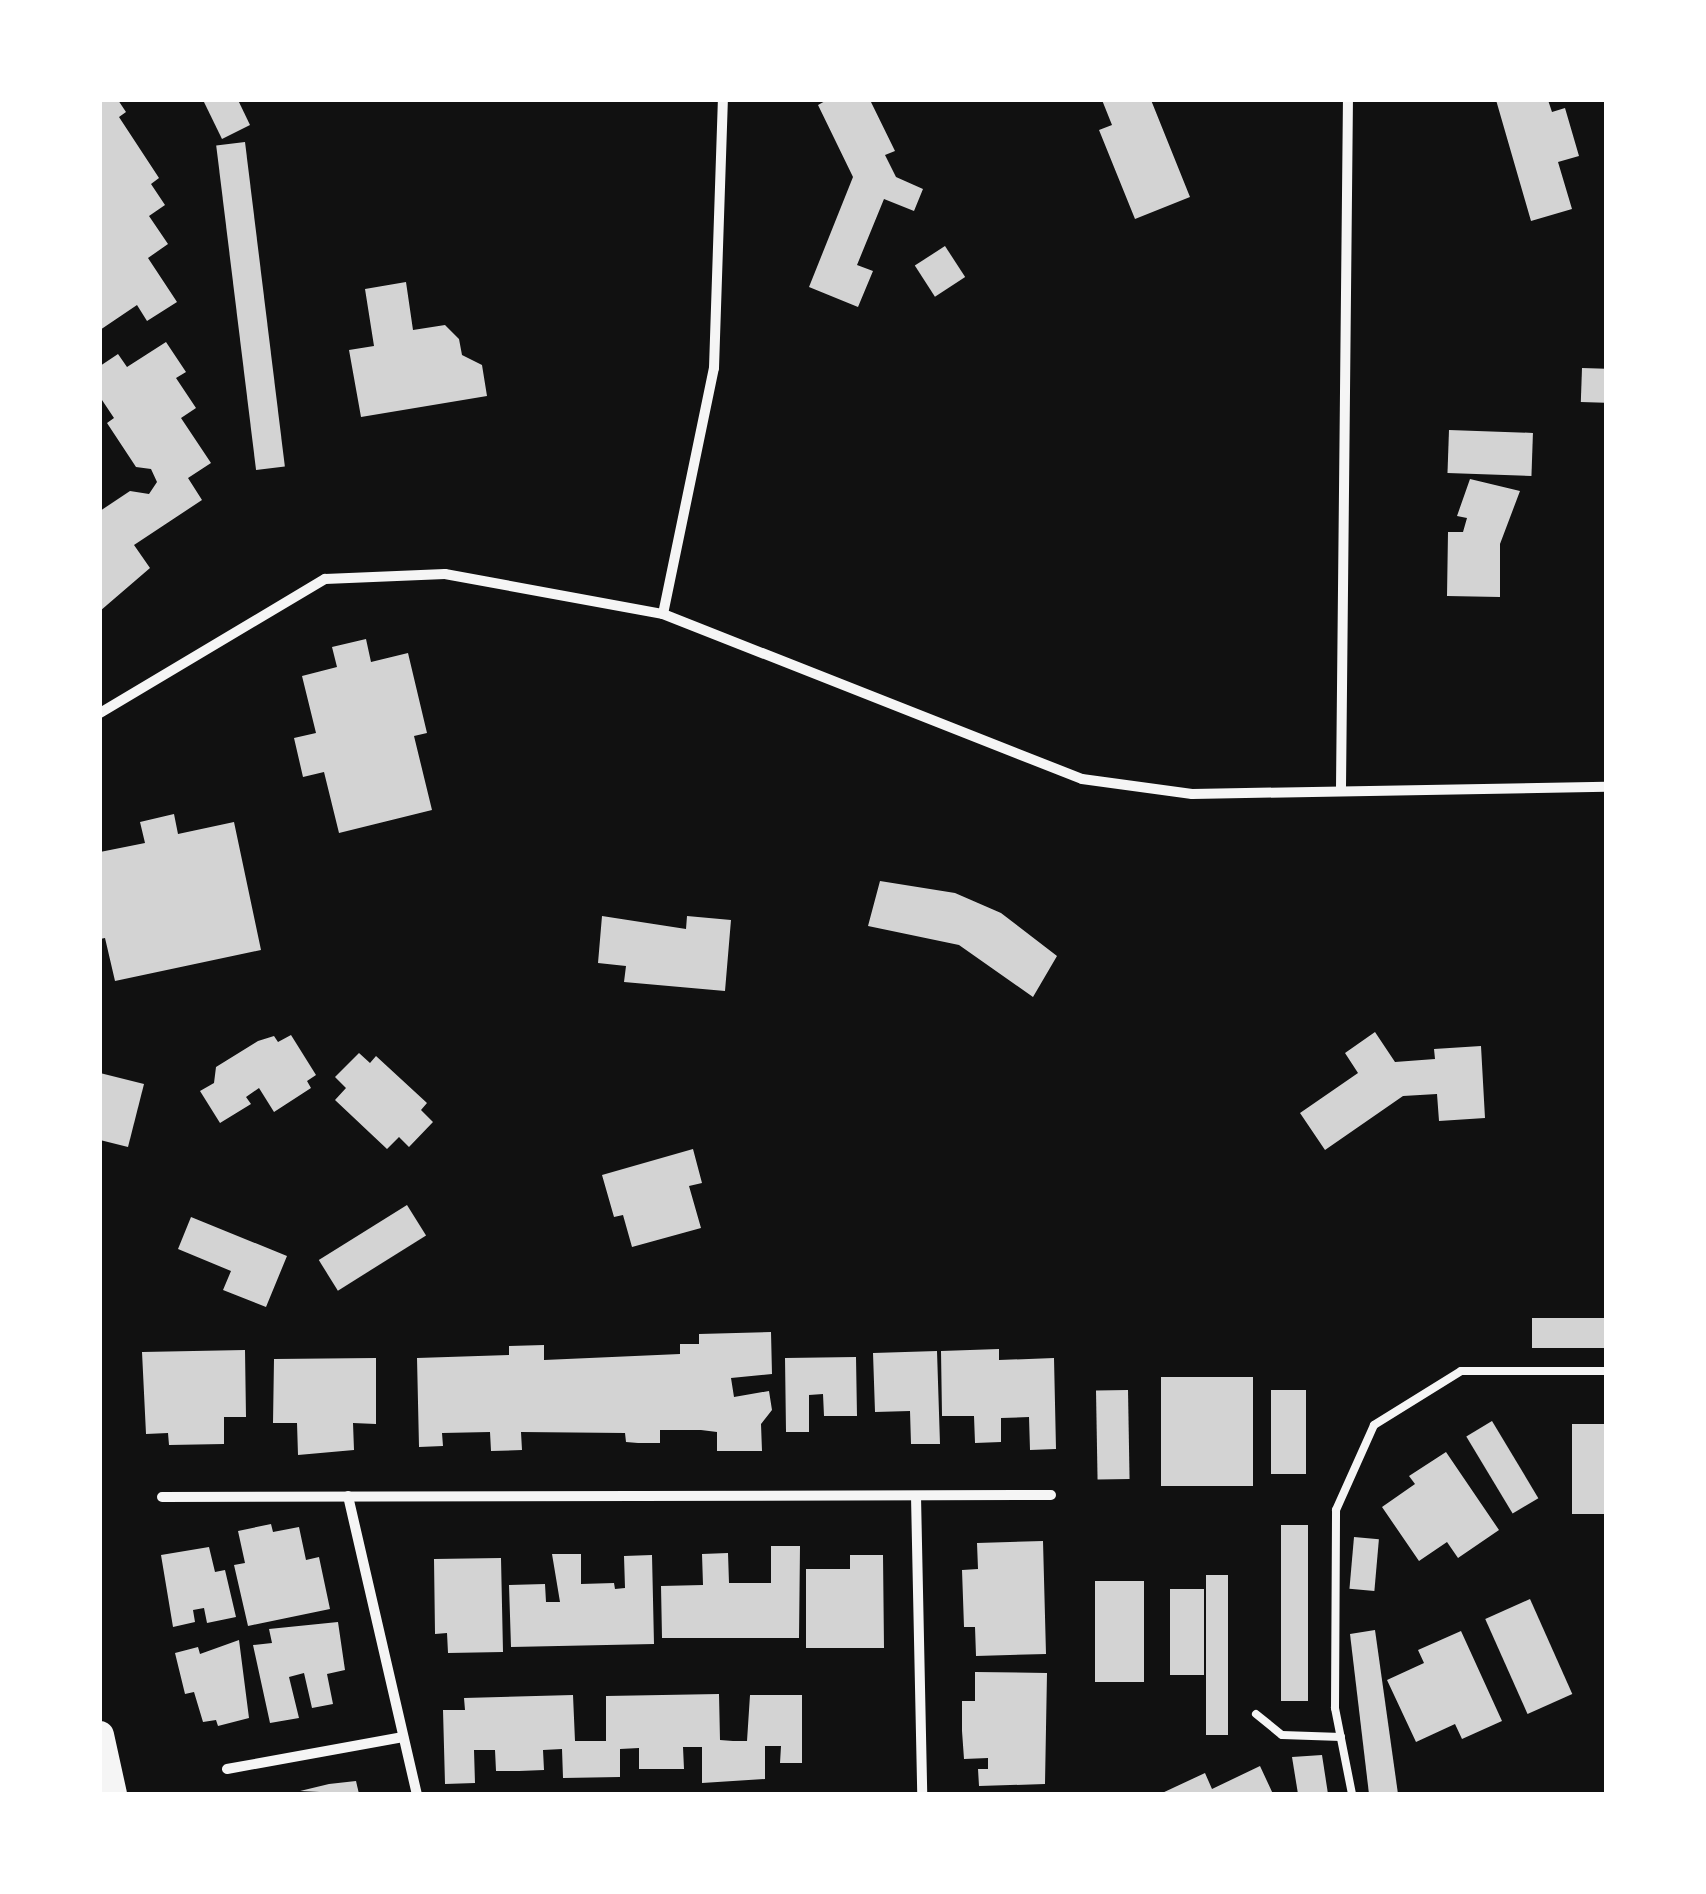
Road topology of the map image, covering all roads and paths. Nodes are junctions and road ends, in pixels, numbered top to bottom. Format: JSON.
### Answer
{"nodes":[{"id":1,"x":723,"y":100,"type":"edge"},
{"id":2,"x":1348,"y":100,"type":"edge"},
{"id":3,"x":663,"y":614,"type":"junction"},
{"id":4,"x":100,"y":713,"type":"edge"},
{"id":5,"x":1341,"y":787,"type":"junction"},
{"id":6,"x":1606,"y":787,"type":"edge"},
{"id":7,"x":1606,"y":1371,"type":"edge"},
{"id":8,"x":348,"y":1496,"type":"junction"},
{"id":9,"x":916,"y":1496,"type":"junction"},
{"id":10,"x":1051,"y":1496,"type":"dead end"},
{"id":11,"x":162,"y":1497,"type":"dead end"},
{"id":12,"x":1256,"y":1714,"type":"dead end"},
{"id":13,"x":100,"y":1735,"type":"edge"},
{"id":14,"x":402,"y":1737,"type":"junction"},
{"id":15,"x":1341,"y":1737,"type":"junction"},
{"id":16,"x":227,"y":1768,"type":"dead end"},
{"id":17,"x":114,"y":1794,"type":"edge"},
{"id":18,"x":417,"y":1794,"type":"edge"},
{"id":19,"x":922,"y":1794,"type":"edge"},
{"id":20,"x":1352,"y":1794,"type":"edge"}],
"edges":[{"from":1,"to":3,"type":"street"},
{"from":2,"to":5,"type":"street"},
{"from":3,"to":4,"type":"street"},
{"from":3,"to":5,"type":"street"},
{"from":5,"to":6,"type":"street"},
{"from":7,"to":15,"type":"lane"},
{"from":8,"to":9,"type":"street"},
{"from":8,"to":11,"type":"street"},
{"from":8,"to":14,"type":"street"},
{"from":9,"to":10,"type":"street"},
{"from":9,"to":19,"type":"street"},
{"from":12,"to":15,"type":"lane"},
{"from":13,"to":17,"type":"highway"},
{"from":14,"to":16,"type":"street"},
{"from":14,"to":18,"type":"street"},
{"from":15,"to":20,"type":"lane"}]}
